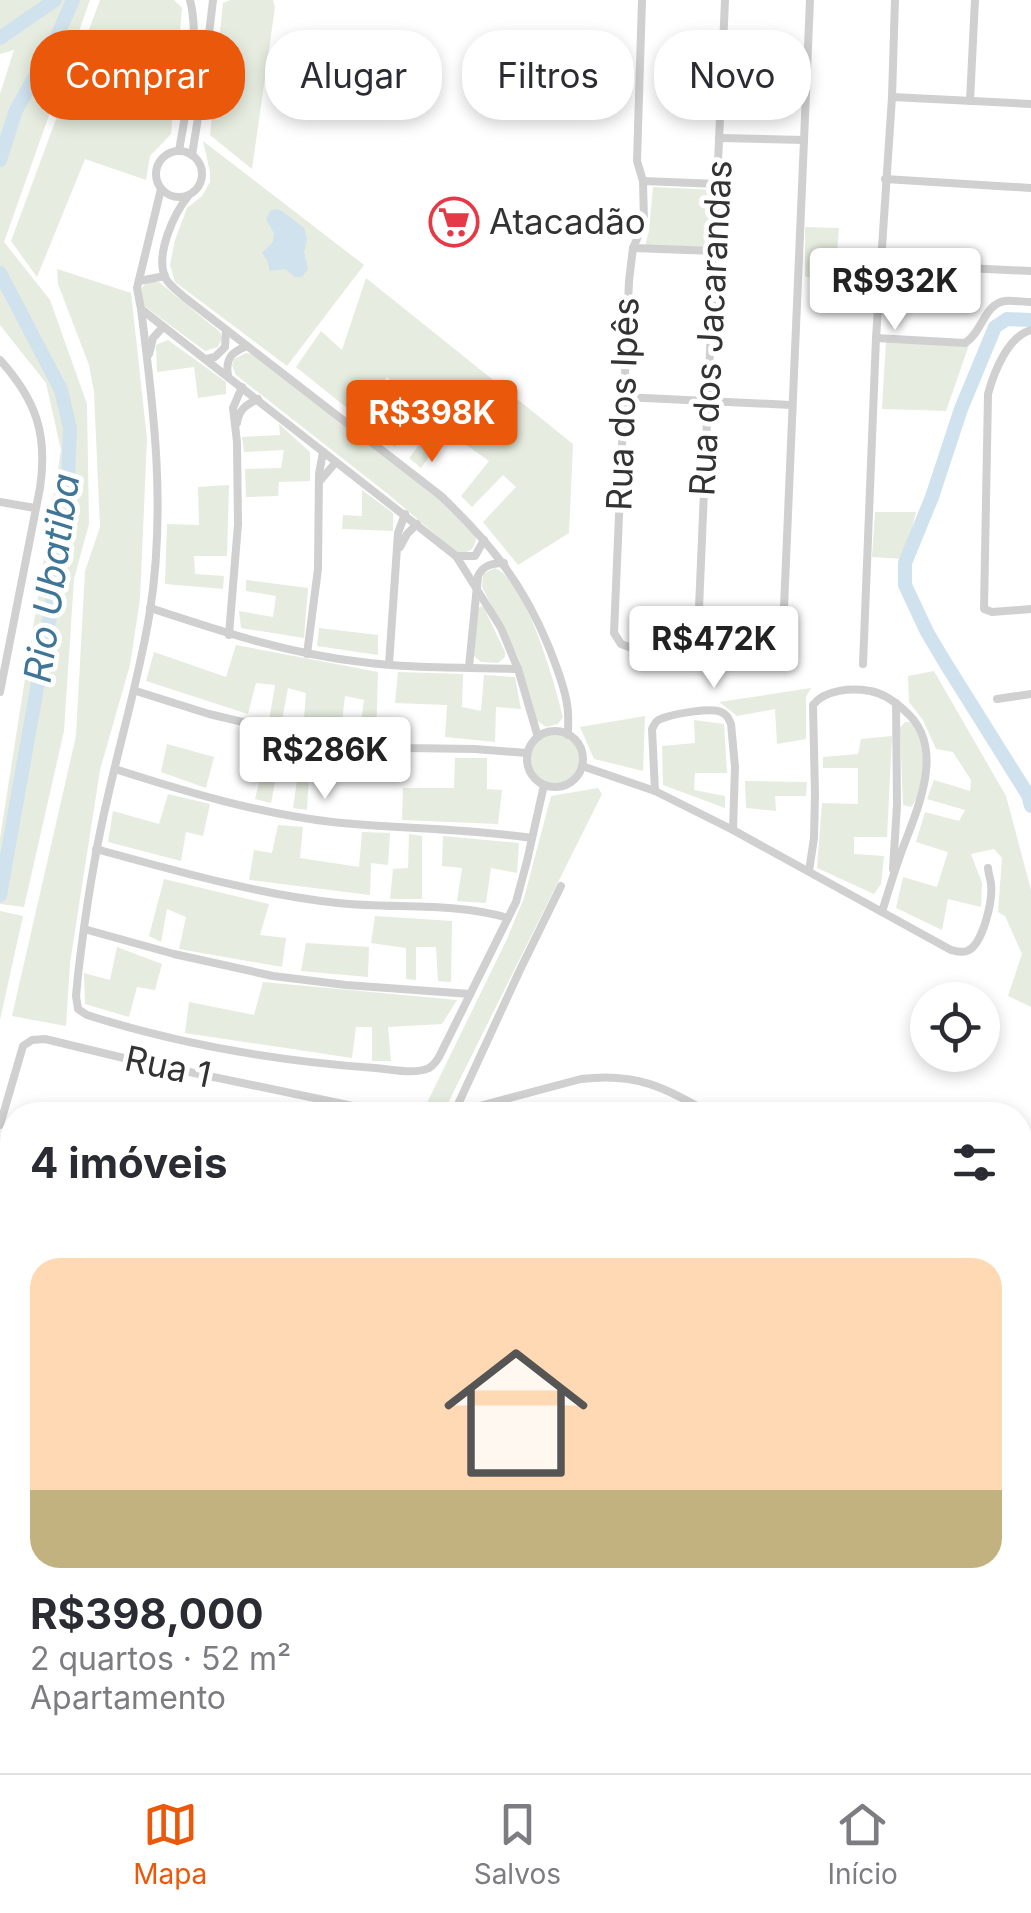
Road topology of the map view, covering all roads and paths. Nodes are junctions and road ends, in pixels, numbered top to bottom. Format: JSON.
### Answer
{"nodes":[{"id":1,"x":190,"y":0,"type":"edge"},
{"id":2,"x":212,"y":0,"type":"edge"},
{"id":3,"x":642,"y":0,"type":"edge"},
{"id":4,"x":725,"y":0,"type":"edge"},
{"id":5,"x":810,"y":0,"type":"edge"},
{"id":6,"x":895,"y":0,"type":"edge"},
{"id":7,"x":975,"y":0,"type":"edge"},
{"id":8,"x":892,"y":97,"type":"junction"},
{"id":9,"x":970,"y":100,"type":"junction"},
{"id":10,"x":1031,"y":104,"type":"edge"},
{"id":11,"x":719,"y":138,"type":"junction"},
{"id":12,"x":804,"y":140,"type":"junction"},
{"id":13,"x":180,"y":151,"type":"junction"},
{"id":14,"x":192,"y":155,"type":"junction"},
{"id":15,"x":885,"y":179,"type":"junction"},
{"id":16,"x":643,"y":181,"type":"junction"},
{"id":17,"x":718,"y":184,"type":"junction"},
{"id":18,"x":1031,"y":188,"type":"edge"},
{"id":19,"x":161,"y":189,"type":"junction"},
{"id":20,"x":189,"y":195,"type":"junction"},
{"id":21,"x":155,"y":219,"type":"junction"},
{"id":22,"x":171,"y":224,"type":"junction"},
{"id":23,"x":633,"y":248,"type":"junction"},
{"id":24,"x":147,"y":249,"type":"junction"},
{"id":25,"x":716,"y":251,"type":"junction"},
{"id":26,"x":164,"y":254,"type":"junction"},
{"id":27,"x":881,"y":264,"type":"junction"},
{"id":28,"x":1031,"y":271,"type":"edge"},
{"id":29,"x":165,"y":276,"type":"junction"},
{"id":30,"x":139,"y":281,"type":"junction"},
{"id":31,"x":1031,"y":302,"type":"edge"},
{"id":32,"x":140,"y":309,"type":"junction"},
{"id":33,"x":163,"y":327,"type":"junction"},
{"id":34,"x":226,"y":329,"type":"junction"},
{"id":35,"x":1031,"y":330,"type":"edge"},
{"id":36,"x":876,"y":338,"type":"junction"},
{"id":37,"x":247,"y":346,"type":"junction"},
{"id":38,"x":148,"y":359,"type":"junction"},
{"id":39,"x":206,"y":359,"type":"junction"},
{"id":40,"x":0,"y":360,"type":"edge"},
{"id":41,"x":228,"y":376,"type":"junction"},
{"id":42,"x":242,"y":386,"type":"junction"},
{"id":43,"x":624,"y":397,"type":"junction"},
{"id":44,"x":258,"y":399,"type":"junction"},
{"id":45,"x":707,"y":400,"type":"junction"},
{"id":46,"x":791,"y":406,"type":"junction"},
{"id":47,"x":236,"y":428,"type":"junction"},
{"id":48,"x":323,"y":452,"type":"junction"},
{"id":49,"x":336,"y":462,"type":"junction"},
{"id":50,"x":319,"y":482,"type":"junction"},
{"id":51,"x":0,"y":502,"type":"edge"},
{"id":52,"x":35,"y":508,"type":"junction"},
{"id":53,"x":404,"y":514,"type":"junction"},
{"id":54,"x":417,"y":524,"type":"junction"},
{"id":55,"x":484,"y":540,"type":"junction"},
{"id":56,"x":398,"y":552,"type":"junction"},
{"id":57,"x":456,"y":556,"type":"junction"},
{"id":58,"x":504,"y":563,"type":"junction"},
{"id":59,"x":476,"y":587,"type":"junction"},
{"id":60,"x":150,"y":608,"type":"junction"},
{"id":61,"x":1031,"y":609,"type":"edge"},
{"id":62,"x":229,"y":635,"type":"junction"},
{"id":63,"x":307,"y":654,"type":"junction"},
{"id":64,"x":697,"y":655,"type":"junction"},
{"id":65,"x":389,"y":664,"type":"junction"},
{"id":66,"x":863,"y":664,"type":"dead end"},
{"id":67,"x":468,"y":667,"type":"junction"},
{"id":68,"x":518,"y":669,"type":"junction"},
{"id":69,"x":136,"y":691,"type":"junction"},
{"id":70,"x":0,"y":692,"type":"edge"},
{"id":71,"x":1031,"y":694,"type":"edge"},
{"id":72,"x":997,"y":699,"type":"dead end"},
{"id":73,"x":896,"y":703,"type":"junction"},
{"id":74,"x":915,"y":719,"type":"junction"},
{"id":75,"x":896,"y":723,"type":"junction"},
{"id":76,"x":568,"y":735,"type":"junction"},
{"id":77,"x":538,"y":737,"type":"junction"},
{"id":78,"x":527,"y":753,"type":"junction"},
{"id":79,"x":582,"y":766,"type":"junction"},
{"id":80,"x":115,"y":769,"type":"junction"},
{"id":81,"x":544,"y":784,"type":"junction"},
{"id":82,"x":655,"y":792,"type":"junction"},
{"id":83,"x":897,"y":805,"type":"junction"},
{"id":84,"x":917,"y":810,"type":"junction"},
{"id":85,"x":733,"y":830,"type":"junction"},
{"id":86,"x":532,"y":838,"type":"junction"},
{"id":87,"x":96,"y":848,"type":"junction"},
{"id":88,"x":988,"y":868,"type":"dead end"},
{"id":89,"x":809,"y":871,"type":"junction"},
{"id":90,"x":892,"y":878,"type":"junction"},
{"id":91,"x":562,"y":886,"type":"dead end"},
{"id":92,"x":882,"y":912,"type":"junction"},
{"id":93,"x":508,"y":918,"type":"junction"},
{"id":94,"x":84,"y":928,"type":"junction"},
{"id":95,"x":470,"y":994,"type":"junction"},
{"id":96,"x":7,"y":1102,"type":"edge"},
{"id":97,"x":334,"y":1102,"type":"edge"},
{"id":98,"x":455,"y":1102,"type":"edge"},
{"id":99,"x":492,"y":1102,"type":"edge"},
{"id":100,"x":689,"y":1102,"type":"edge"}],
"edges":[{"from":1,"to":13,"type":"street"},
{"from":2,"to":14,"type":"street"},
{"from":3,"to":16,"type":"street","name":"Rua dos Ipês"},
{"from":4,"to":11,"type":"street","name":"Rua dos Jacarandas"},
{"from":5,"to":12,"type":"street"},
{"from":6,"to":8,"type":"street"},
{"from":7,"to":9,"type":"street"},
{"from":8,"to":9,"type":"street"},
{"from":8,"to":15,"type":"street"},
{"from":9,"to":10,"type":"street"},
{"from":11,"to":12,"type":"street"},
{"from":11,"to":17,"type":"street","name":"Rua dos Jacarandas"},
{"from":12,"to":46,"type":"street"},
{"from":13,"to":14,"type":"street"},
{"from":13,"to":19,"type":"street"},
{"from":14,"to":20,"type":"street"},
{"from":15,"to":18,"type":"street"},
{"from":15,"to":27,"type":"street"},
{"from":16,"to":17,"type":"street"},
{"from":16,"to":23,"type":"street","name":"Rua dos Ipês"},
{"from":17,"to":25,"type":"street","name":"Rua dos Jacarandas"},
{"from":19,"to":20,"type":"street"},
{"from":19,"to":21,"type":"street"},
{"from":20,"to":22,"type":"street"},
{"from":21,"to":22,"type":"street"},
{"from":21,"to":24,"type":"street"},
{"from":22,"to":26,"type":"street"},
{"from":23,"to":25,"type":"street"},
{"from":23,"to":43,"type":"street","name":"Rua dos Ipês"},
{"from":24,"to":26,"type":"street"},
{"from":24,"to":30,"type":"street"},
{"from":25,"to":45,"type":"street","name":"Rua dos Jacarandas"},
{"from":26,"to":29,"type":"street"},
{"from":27,"to":28,"type":"street"},
{"from":27,"to":36,"type":"street"},
{"from":29,"to":30,"type":"street"},
{"from":29,"to":34,"type":"street"},
{"from":30,"to":32,"type":"street"},
{"from":31,"to":36,"type":"street"},
{"from":32,"to":33,"type":"street"},
{"from":32,"to":38,"type":"street"},
{"from":33,"to":38,"type":"street"},
{"from":33,"to":39,"type":"street"},
{"from":34,"to":37,"type":"street"},
{"from":34,"to":39,"type":"street"},
{"from":35,"to":61,"type":"street"},
{"from":36,"to":66,"type":"street"},
{"from":37,"to":41,"type":"street"},
{"from":37,"to":55,"type":"street"},
{"from":38,"to":60,"type":"street"},
{"from":39,"to":41,"type":"street"},
{"from":40,"to":52,"type":"street"},
{"from":41,"to":42,"type":"street"},
{"from":42,"to":44,"type":"street"},
{"from":42,"to":47,"type":"street"},
{"from":43,"to":45,"type":"street"},
{"from":43,"to":64,"type":"street","name":"Rua dos Ipês"},
{"from":44,"to":47,"type":"street"},
{"from":44,"to":48,"type":"street"},
{"from":45,"to":46,"type":"street"},
{"from":45,"to":64,"type":"street","name":"Rua dos Jacarandas"},
{"from":46,"to":64,"type":"street","name":"Rua dos Ipês"},
{"from":47,"to":62,"type":"street"},
{"from":48,"to":49,"type":"street"},
{"from":48,"to":50,"type":"street"},
{"from":49,"to":50,"type":"street"},
{"from":49,"to":53,"type":"street"},
{"from":50,"to":63,"type":"street"},
{"from":51,"to":52,"type":"street"},
{"from":52,"to":70,"type":"street"},
{"from":53,"to":54,"type":"street"},
{"from":53,"to":56,"type":"street"},
{"from":54,"to":56,"type":"street"},
{"from":54,"to":57,"type":"street"},
{"from":55,"to":57,"type":"street"},
{"from":55,"to":58,"type":"street"},
{"from":56,"to":65,"type":"street"},
{"from":57,"to":59,"type":"street"},
{"from":58,"to":59,"type":"street"},
{"from":58,"to":76,"type":"street"},
{"from":59,"to":67,"type":"street"},
{"from":59,"to":68,"type":"street"},
{"from":60,"to":62,"type":"street"},
{"from":60,"to":69,"type":"street"},
{"from":62,"to":63,"type":"street"},
{"from":63,"to":65,"type":"street"},
{"from":65,"to":67,"type":"street"},
{"from":67,"to":68,"type":"street"},
{"from":68,"to":77,"type":"street"},
{"from":69,"to":78,"type":"street"},
{"from":69,"to":80,"type":"street"},
{"from":71,"to":72,"type":"street"},
{"from":73,"to":74,"type":"street"},
{"from":73,"to":75,"type":"street"},
{"from":73,"to":89,"type":"street"},
{"from":74,"to":75,"type":"street"},
{"from":74,"to":84,"type":"street"},
{"from":75,"to":83,"type":"street"},
{"from":76,"to":77,"type":"street"},
{"from":76,"to":79,"type":"street"},
{"from":77,"to":78,"type":"street"},
{"from":78,"to":81,"type":"street"},
{"from":79,"to":81,"type":"street"},
{"from":79,"to":82,"type":"street"},
{"from":80,"to":86,"type":"street"},
{"from":80,"to":87,"type":"street"},
{"from":81,"to":86,"type":"street"},
{"from":82,"to":85,"type":"street"},
{"from":82,"to":85,"type":"street"},
{"from":83,"to":84,"type":"street"},
{"from":83,"to":90,"type":"street"},
{"from":84,"to":90,"type":"street"},
{"from":85,"to":89,"type":"street"},
{"from":86,"to":93,"type":"street"},
{"from":87,"to":93,"type":"street"},
{"from":87,"to":94,"type":"street"},
{"from":88,"to":92,"type":"street"},
{"from":89,"to":92,"type":"street"},
{"from":90,"to":92,"type":"street"},
{"from":91,"to":98,"type":"street"},
{"from":93,"to":95,"type":"street"},
{"from":94,"to":95,"type":"street"},
{"from":94,"to":95,"type":"street"},
{"from":96,"to":97,"type":"street","name":"Rua 1"},
{"from":99,"to":100,"type":"street"}]}
